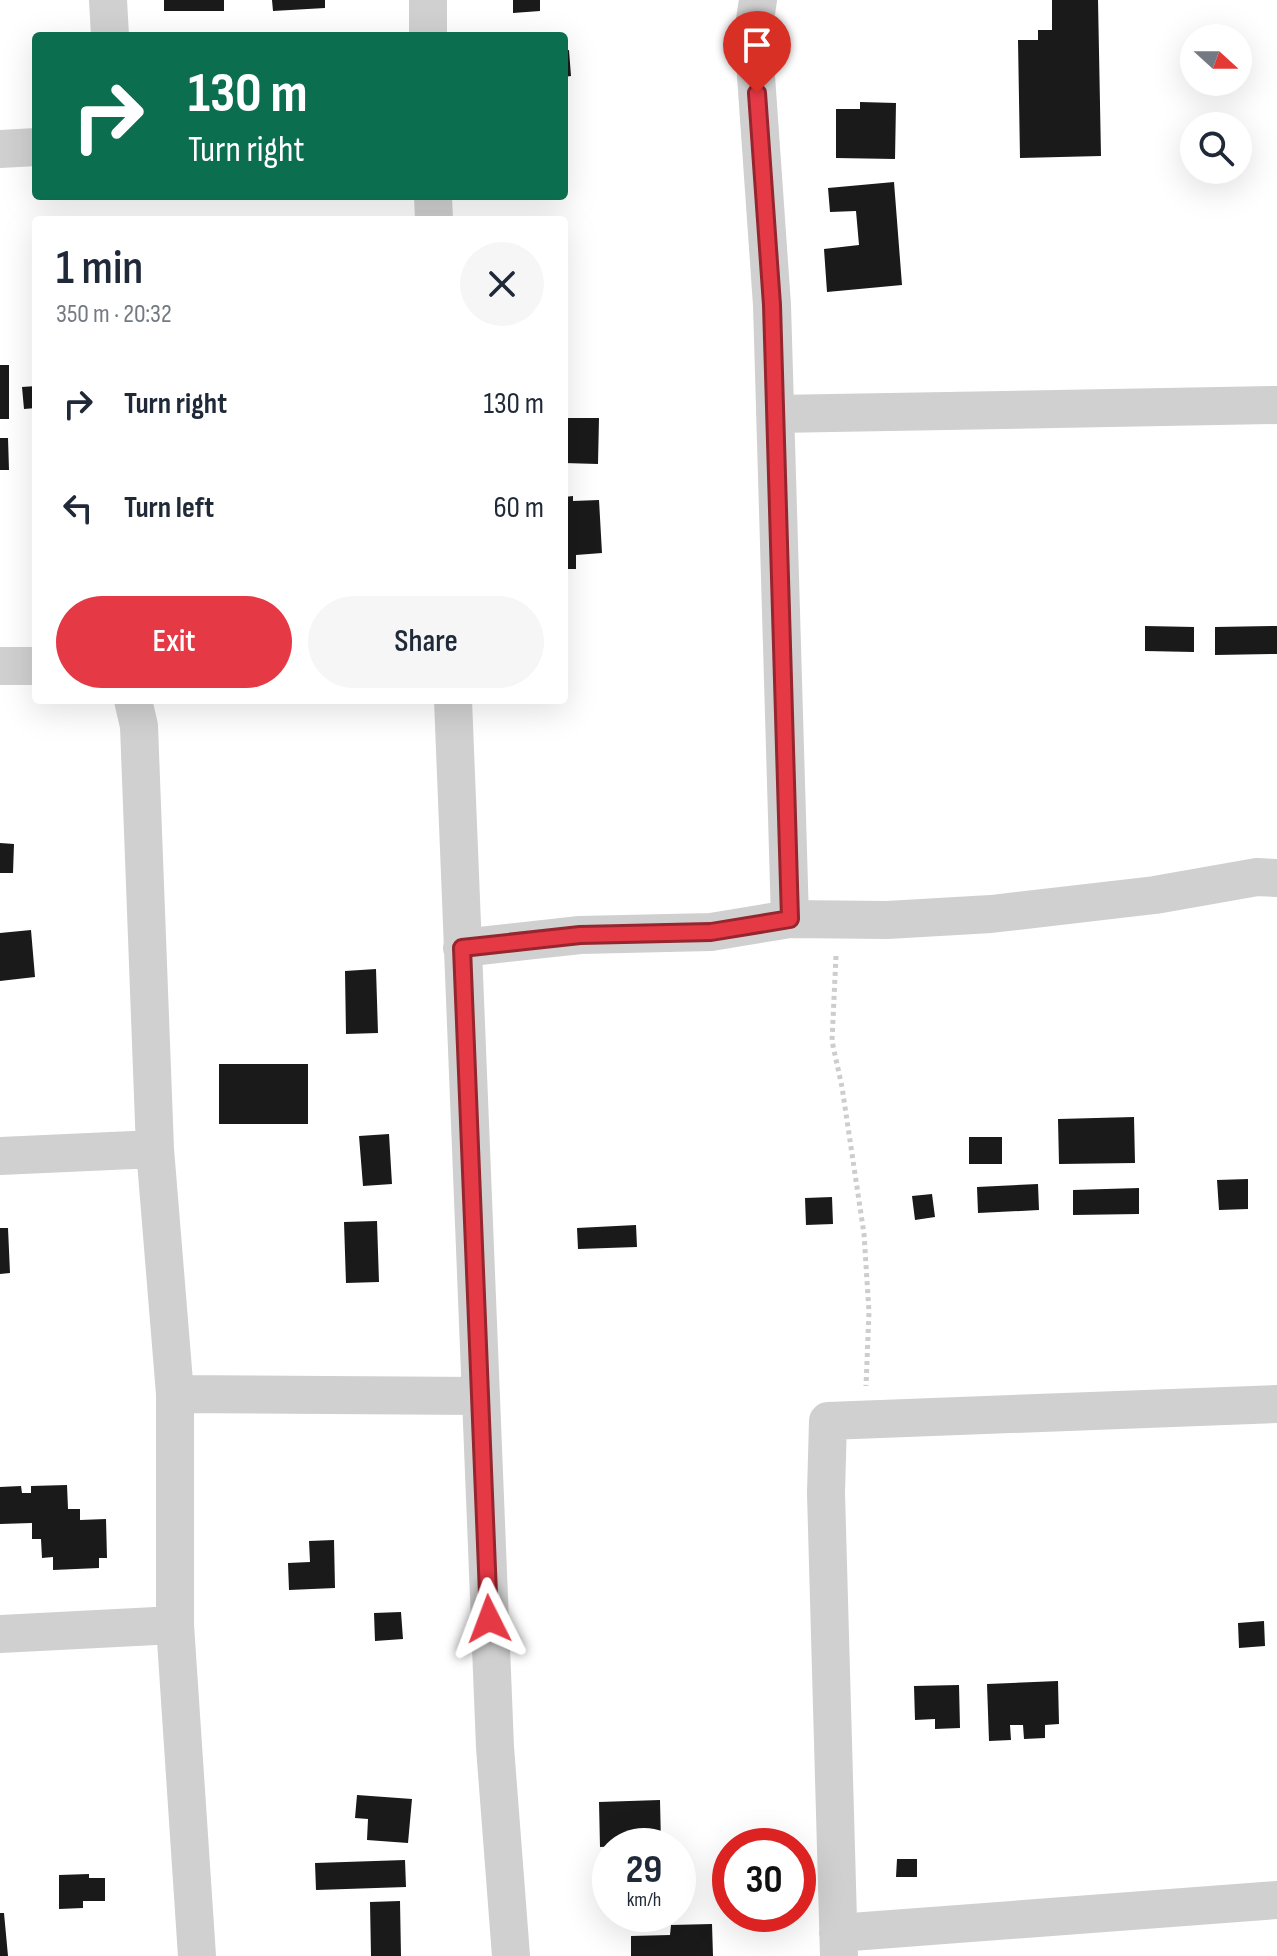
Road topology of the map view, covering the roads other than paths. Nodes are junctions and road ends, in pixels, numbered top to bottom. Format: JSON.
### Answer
{"nodes":[{"id":1,"x":108,"y":0,"type":"edge"},
{"id":2,"x":428,"y":0,"type":"edge"},
{"id":3,"x":758,"y":0,"type":"edge"},
{"id":4,"x":110,"y":32,"type":"edge"},
{"id":5,"x":428,"y":32,"type":"edge"},
{"id":6,"x":32,"y":147,"type":"edge"},
{"id":7,"x":0,"y":149,"type":"edge"},
{"id":8,"x":1277,"y":405,"type":"edge"},
{"id":9,"x":775,"y":414,"type":"junction"},
{"id":10,"x":0,"y":666,"type":"edge"},
{"id":11,"x":32,"y":666,"type":"edge"},
{"id":12,"x":134,"y":704,"type":"edge"},
{"id":13,"x":453,"y":704,"type":"edge"},
{"id":14,"x":1277,"y":878,"type":"edge"},
{"id":15,"x":790,"y":919,"type":"junction"},
{"id":16,"x":462,"y":948,"type":"junction"},
{"id":17,"x":155,"y":1149,"type":"junction"},
{"id":18,"x":0,"y":1156,"type":"edge"},
{"id":19,"x":175,"y":1394,"type":"junction"},
{"id":20,"x":479,"y":1396,"type":"junction"},
{"id":21,"x":1277,"y":1404,"type":"edge"},
{"id":22,"x":175,"y":1625,"type":"junction"},
{"id":23,"x":0,"y":1634,"type":"edge"},
{"id":24,"x":1277,"y":1900,"type":"edge"},
{"id":25,"x":838,"y":1945,"type":"edge"},
{"id":26,"x":197,"y":1956,"type":"edge"},
{"id":27,"x":511,"y":1956,"type":"edge"}],
"edges":[{"from":1,"to":4,"type":"street"},
{"from":2,"to":5,"type":"street"},
{"from":3,"to":9,"type":"street"},
{"from":6,"to":7,"type":"street"},
{"from":8,"to":9,"type":"street"},
{"from":9,"to":15,"type":"street"},
{"from":10,"to":11,"type":"street"},
{"from":12,"to":17,"type":"street"},
{"from":13,"to":16,"type":"street"},
{"from":14,"to":15,"type":"street"},
{"from":15,"to":16,"type":"street"},
{"from":16,"to":20,"type":"street"},
{"from":17,"to":18,"type":"street"},
{"from":17,"to":19,"type":"street"},
{"from":19,"to":20,"type":"street"},
{"from":19,"to":22,"type":"street"},
{"from":20,"to":27,"type":"street"},
{"from":21,"to":25,"type":"street"},
{"from":22,"to":23,"type":"street"},
{"from":22,"to":26,"type":"street"},
{"from":24,"to":25,"type":"street"}]}
